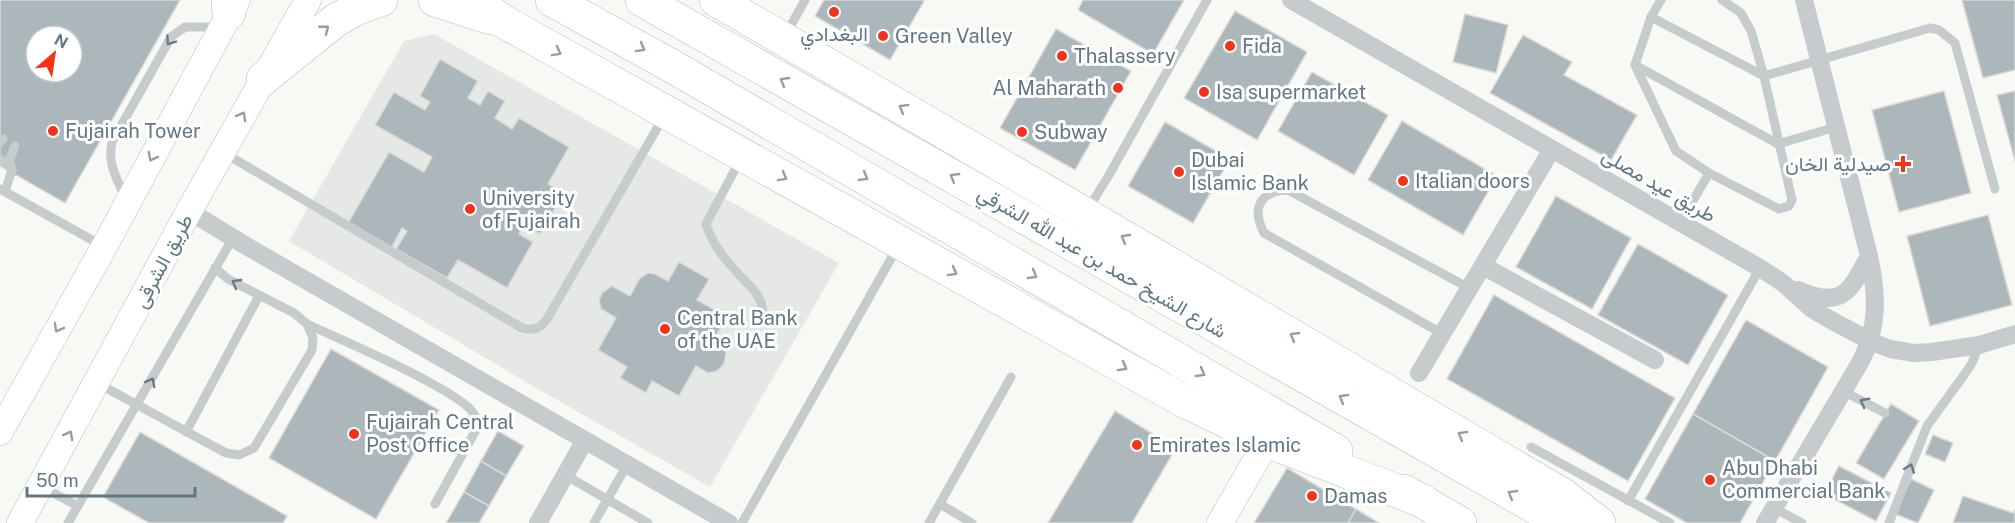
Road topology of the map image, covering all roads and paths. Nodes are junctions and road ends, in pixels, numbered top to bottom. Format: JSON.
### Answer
{"nodes":[{"id":1,"x":308,"y":0,"type":"edge"},
{"id":2,"x":381,"y":0,"type":"edge"},
{"id":3,"x":435,"y":0,"type":"edge"},
{"id":4,"x":472,"y":0,"type":"edge"},
{"id":5,"x":552,"y":0,"type":"edge"},
{"id":6,"x":642,"y":0,"type":"edge"},
{"id":7,"x":716,"y":0,"type":"edge"},
{"id":8,"x":805,"y":0,"type":"edge"},
{"id":9,"x":1208,"y":0,"type":"edge"},
{"id":10,"x":1291,"y":0,"type":"edge"},
{"id":11,"x":1661,"y":0,"type":"edge"},
{"id":12,"x":1722,"y":0,"type":"edge"},
{"id":13,"x":1804,"y":0,"type":"edge"},
{"id":14,"x":229,"y":10,"type":"edge"},
{"id":15,"x":1651,"y":17,"type":"junction"},
{"id":16,"x":506,"y":23,"type":"junction"},
{"id":17,"x":783,"y":39,"type":"junction"},
{"id":18,"x":1820,"y":60,"type":"junction"},
{"id":19,"x":1635,"y":65,"type":"junction"},
{"id":20,"x":1764,"y":76,"type":"junction"},
{"id":21,"x":263,"y":79,"type":"junction"},
{"id":22,"x":666,"y":112,"type":"junction"},
{"id":23,"x":1836,"y":127,"type":"junction"},
{"id":24,"x":1778,"y":144,"type":"junction"},
{"id":25,"x":15,"y":146,"type":"dead end"},
{"id":26,"x":1552,"y":149,"type":"junction"},
{"id":27,"x":222,"y":152,"type":"junction"},
{"id":28,"x":742,"y":155,"type":"junction"},
{"id":29,"x":0,"y":159,"type":"edge"},
{"id":30,"x":11,"y":166,"type":"junction"},
{"id":31,"x":1709,"y":173,"type":"junction"},
{"id":32,"x":1995,"y":189,"type":"dead end"},
{"id":33,"x":2,"y":190,"type":"edge"},
{"id":34,"x":128,"y":202,"type":"junction"},
{"id":35,"x":189,"y":211,"type":"junction"},
{"id":36,"x":1085,"y":214,"type":"junction"},
{"id":37,"x":1680,"y":223,"type":"junction"},
{"id":38,"x":233,"y":238,"type":"junction"},
{"id":39,"x":900,"y":242,"type":"junction"},
{"id":40,"x":104,"y":247,"type":"junction"},
{"id":41,"x":1869,"y":256,"type":"junction"},
{"id":42,"x":1483,"y":266,"type":"junction"},
{"id":43,"x":215,"y":268,"type":"junction"},
{"id":44,"x":1760,"y":268,"type":"junction"},
{"id":45,"x":1783,"y":283,"type":"junction"},
{"id":46,"x":1468,"y":288,"type":"junction"},
{"id":47,"x":259,"y":296,"type":"junction"},
{"id":48,"x":764,"y":321,"type":"dead end"},
{"id":49,"x":307,"y":324,"type":"junction"},
{"id":50,"x":1443,"y":334,"type":"junction"},
{"id":51,"x":2015,"y":334,"type":"edge"},
{"id":52,"x":1870,"y":341,"type":"junction"},
{"id":53,"x":1979,"y":345,"type":"junction"},
{"id":54,"x":1655,"y":360,"type":"dead end"},
{"id":55,"x":1419,"y":373,"type":"dead end"},
{"id":56,"x":1011,"y":377,"type":"dead end"},
{"id":57,"x":97,"y":383,"type":"junction"},
{"id":58,"x":1844,"y":391,"type":"junction"},
{"id":59,"x":138,"y":406,"type":"junction"},
{"id":60,"x":1885,"y":413,"type":"dead end"},
{"id":61,"x":1914,"y":429,"type":"dead end"},
{"id":62,"x":0,"y":432,"type":"edge"},
{"id":63,"x":186,"y":432,"type":"junction"},
{"id":64,"x":1924,"y":434,"type":"junction"},
{"id":65,"x":585,"y":440,"type":"junction"},
{"id":66,"x":1267,"y":441,"type":"junction"},
{"id":67,"x":1531,"y":447,"type":"dead end"},
{"id":68,"x":627,"y":465,"type":"junction"},
{"id":69,"x":565,"y":475,"type":"junction"},
{"id":70,"x":40,"y":486,"type":"junction"},
{"id":71,"x":608,"y":499,"type":"junction"},
{"id":72,"x":1423,"y":501,"type":"junction"},
{"id":73,"x":1628,"y":501,"type":"junction"},
{"id":74,"x":435,"y":504,"type":"dead end"},
{"id":75,"x":940,"y":504,"type":"junction"},
{"id":76,"x":78,"y":506,"type":"junction"},
{"id":77,"x":1769,"y":515,"type":"edge"},
{"id":78,"x":20,"y":523,"type":"edge"},
{"id":79,"x":68,"y":523,"type":"edge"},
{"id":80,"x":538,"y":523,"type":"edge"},
{"id":81,"x":594,"y":523,"type":"edge"},
{"id":82,"x":648,"y":523,"type":"edge"},
{"id":83,"x":729,"y":523,"type":"edge"},
{"id":84,"x":742,"y":523,"type":"edge"},
{"id":85,"x":929,"y":523,"type":"edge"},
{"id":86,"x":972,"y":523,"type":"edge"},
{"id":87,"x":1220,"y":523,"type":"edge"},
{"id":88,"x":1460,"y":523,"type":"edge"},
{"id":89,"x":1563,"y":523,"type":"edge"},
{"id":90,"x":1599,"y":523,"type":"edge"},
{"id":91,"x":1670,"y":523,"type":"edge"},
{"id":92,"x":1802,"y":523,"type":"edge"},
{"id":93,"x":1889,"y":523,"type":"edge"}],
"edges":[{"from":1,"to":21,"type":"main road","name":"طريق الشرقى"},
{"from":21,"to":2,"type":"highway","one_way":true},
{"from":3,"to":16,"type":"highway"},
{"from":4,"to":16,"type":"highway"},
{"from":5,"to":72,"type":"highway","one_way":true},
{"from":89,"to":6,"type":"highway","name":"شارع الشيخ حمد بن عبد الله الشرقي","one_way":true},
{"from":7,"to":17,"type":"highway"},
{"from":8,"to":17,"type":"lane"},
{"from":9,"to":36,"type":"lane"},
{"from":10,"to":26,"type":"street","name":"طريق عيد مصلى"},
{"from":11,"to":15,"type":"lane"},
{"from":12,"to":20,"type":"lane"},
{"from":13,"to":18,"type":"street"},
{"from":14,"to":34,"type":"main road","one_way":true},
{"from":14,"to":34,"type":"lane","one_way":true},
{"from":15,"to":19,"type":"lane"},
{"from":15,"to":20,"type":"lane"},
{"from":16,"to":22,"type":"highway","one_way":true},
{"from":36,"to":17,"type":"highway","one_way":true},
{"from":18,"to":20,"type":"lane"},
{"from":18,"to":23,"type":"street"},
{"from":18,"to":32,"type":"lane"},
{"from":19,"to":24,"type":"lane"},
{"from":19,"to":31,"type":"lane"},
{"from":20,"to":24,"type":"lane"},
{"from":27,"to":21,"type":"main road","name":"طريق الشرقى","one_way":true},
{"from":22,"to":27,"type":"lane"},
{"from":22,"to":28,"type":"highway"},
{"from":23,"to":24,"type":"lane"},
{"from":23,"to":41,"type":"street"},
{"from":24,"to":31,"type":"lane"},
{"from":25,"to":30,"type":"lane"},
{"from":26,"to":37,"type":"street","name":"طريق عيد مصلى"},
{"from":26,"to":42,"type":"street"},
{"from":27,"to":35,"type":"main road","name":"طريق الشرقى"},
{"from":28,"to":39,"type":"highway","one_way":true},
{"from":28,"to":48,"type":"lane"},
{"from":29,"to":30,"type":"lane"},
{"from":30,"to":33,"type":"lane"},
{"from":31,"to":37,"type":"lane"},
{"from":33,"to":40,"type":"lane"},
{"from":34,"to":40,"type":"main road"},
{"from":35,"to":38,"type":"street"},
{"from":35,"to":57,"type":"main road","name":"طريق الشرقى"},
{"from":90,"to":36,"type":"highway","one_way":true},
{"from":37,"to":44,"type":"street","name":"طريق عيد مصلى"},
{"from":38,"to":43,"type":"lane"},
{"from":38,"to":65,"type":"street"},
{"from":39,"to":66,"type":"highway","one_way":true},
{"from":39,"to":84,"type":"lane"},
{"from":40,"to":62,"type":"main road","one_way":true},
{"from":41,"to":45,"type":"street"},
{"from":41,"to":52,"type":"street"},
{"from":42,"to":46,"type":"street"},
{"from":42,"to":54,"type":"street"},
{"from":47,"to":43,"type":"lane","one_way":true},
{"from":59,"to":43,"type":"lane","one_way":true},
{"from":44,"to":45,"type":"street","name":"طريق عيد مصلى"},
{"from":44,"to":73,"type":"lane"},
{"from":45,"to":52,"type":"street","name":"طريق عيد مصلى"},
{"from":46,"to":50,"type":"street"},
{"from":46,"to":50,"type":"lane"},
{"from":47,"to":49,"type":"lane"},
{"from":47,"to":63,"type":"lane"},
{"from":49,"to":63,"type":"lane"},
{"from":49,"to":74,"type":"lane"},
{"from":50,"to":55,"type":"street"},
{"from":51,"to":53,"type":"street","name":"طريق عيد مصلى"},
{"from":52,"to":53,"type":"street","name":"طريق عيد مصلى"},
{"from":52,"to":58,"type":"street"},
{"from":53,"to":64,"type":"lane"},
{"from":56,"to":75,"type":"lane"},
{"from":57,"to":59,"type":"lane"},
{"from":70,"to":57,"type":"main road","name":"طريق الشرقى","one_way":true},
{"from":60,"to":58,"type":"lane","one_way":true},
{"from":58,"to":77,"type":"street"},
{"from":59,"to":63,"type":"lane"},
{"from":59,"to":76,"type":"lane"},
{"from":61,"to":64,"type":"lane"},
{"from":93,"to":64,"type":"lane","one_way":true},
{"from":65,"to":68,"type":"street"},
{"from":65,"to":69,"type":"street"},
{"from":66,"to":72,"type":"highway"},
{"from":66,"to":87,"type":"main road"},
{"from":67,"to":73,"type":"lane"},
{"from":68,"to":71,"type":"lane"},
{"from":68,"to":83,"type":"street"},
{"from":69,"to":71,"type":"lane"},
{"from":69,"to":80,"type":"street"},
{"from":70,"to":76,"type":"lane"},
{"from":70,"to":78,"type":"main road","name":"طريق الشرقى"},
{"from":71,"to":81,"type":"lane"},
{"from":71,"to":82,"type":"lane"},
{"from":72,"to":88,"type":"highway"},
{"from":73,"to":91,"type":"lane"},
{"from":75,"to":85,"type":"lane"},
{"from":75,"to":86,"type":"lane"},
{"from":76,"to":79,"type":"lane"},
{"from":77,"to":92,"type":"lane"}]}
